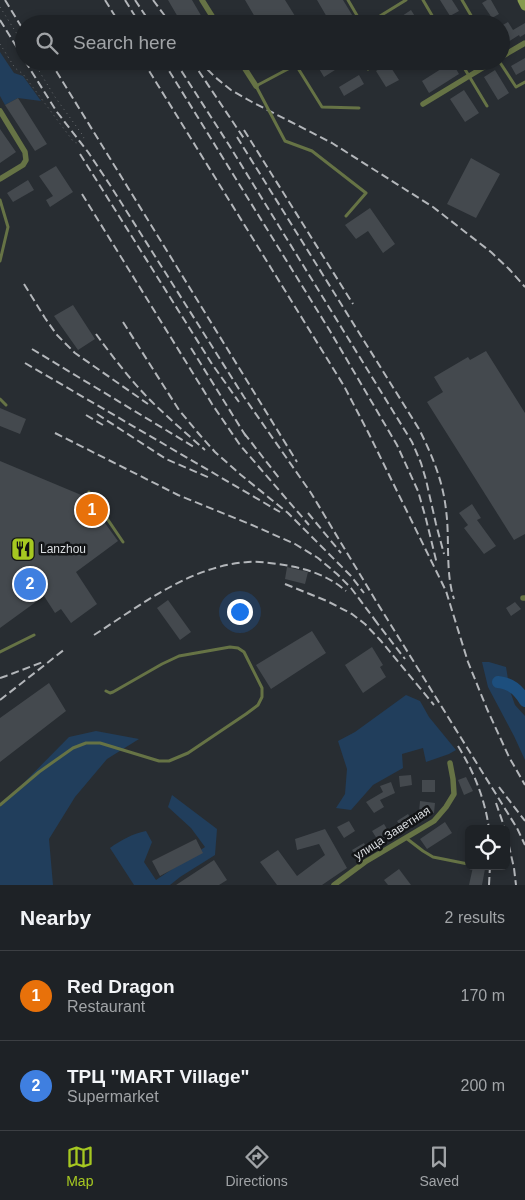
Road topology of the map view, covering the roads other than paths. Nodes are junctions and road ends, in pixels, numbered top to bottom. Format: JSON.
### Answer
{"nodes":[{"id":1,"x":202,"y":0,"type":"edge"},
{"id":2,"x":348,"y":0,"type":"edge"},
{"id":3,"x":406,"y":0,"type":"edge"},
{"id":4,"x":423,"y":0,"type":"edge"},
{"id":5,"x":462,"y":0,"type":"edge"},
{"id":6,"x":522,"y":0,"type":"edge"},
{"id":7,"x":525,"y":6,"type":"edge"},
{"id":8,"x":211,"y":15,"type":"edge"},
{"id":9,"x":357,"y":15,"type":"edge"},
{"id":10,"x":382,"y":15,"type":"edge"},
{"id":11,"x":432,"y":15,"type":"edge"},
{"id":12,"x":471,"y":15,"type":"edge"},
{"id":13,"x":525,"y":43,"type":"edge"},
{"id":14,"x":510,"y":52,"type":"edge"},
{"id":15,"x":246,"y":70,"type":"edge"},
{"id":16,"x":286,"y":70,"type":"edge"},
{"id":17,"x":299,"y":70,"type":"edge"},
{"id":18,"x":465,"y":70,"type":"edge"},
{"id":19,"x":479,"y":70,"type":"edge"},
{"id":20,"x":505,"y":70,"type":"edge"},
{"id":21,"x":469,"y":76,"type":"junction"},
{"id":22,"x":525,"y":82,"type":"edge"},
{"id":23,"x":256,"y":86,"type":"junction"},
{"id":24,"x":423,"y":104,"type":"dead end"},
{"id":25,"x":487,"y":106,"type":"dead end"},
{"id":26,"x":359,"y":108,"type":"dead end"},
{"id":27,"x":0,"y":111,"type":"edge"},
{"id":28,"x":0,"y":179,"type":"edge"},
{"id":29,"x":0,"y":200,"type":"edge"},
{"id":30,"x":346,"y":216,"type":"dead end"},
{"id":31,"x":0,"y":261,"type":"edge"},
{"id":32,"x":0,"y":399,"type":"edge"},
{"id":33,"x":6,"y":405,"type":"dead end"},
{"id":34,"x":89,"y":492,"type":"dead end"},
{"id":35,"x":123,"y":542,"type":"dead end"},
{"id":36,"x":34,"y":635,"type":"dead end"},
{"id":37,"x":0,"y":652,"type":"edge"},
{"id":38,"x":106,"y":691,"type":"dead end"},
{"id":39,"x":450,"y":763,"type":"dead end"},
{"id":40,"x":0,"y":805,"type":"edge"},
{"id":41,"x":406,"y":838,"type":"junction"},
{"id":42,"x":465,"y":863,"type":"edge"},
{"id":43,"x":334,"y":885,"type":"edge"}],
"edges":[{"from":1,"to":8,"type":"street"},
{"from":2,"to":9,"type":"lane"},
{"from":3,"to":10,"type":"lane"},
{"from":4,"to":11,"type":"lane"},
{"from":5,"to":12,"type":"lane"},
{"from":6,"to":7,"type":"street"},
{"from":13,"to":14,"type":"street"},
{"from":15,"to":23,"type":"street"},
{"from":16,"to":23,"type":"lane"},
{"from":17,"to":26,"type":"lane"},
{"from":18,"to":21,"type":"lane"},
{"from":19,"to":21,"type":"street"},
{"from":20,"to":22,"type":"lane"},
{"from":21,"to":24,"type":"street"},
{"from":21,"to":25,"type":"lane"},
{"from":23,"to":30,"type":"lane","bridge":true},
{"from":27,"to":28,"type":"street"},
{"from":29,"to":31,"type":"lane"},
{"from":32,"to":33,"type":"lane"},
{"from":34,"to":35,"type":"lane"},
{"from":36,"to":37,"type":"lane"},
{"from":38,"to":40,"type":"lane"},
{"from":39,"to":41,"type":"street","name":"улица Заветная"},
{"from":41,"to":42,"type":"lane"},
{"from":41,"to":43,"type":"street","name":"улица Заветная"}]}
